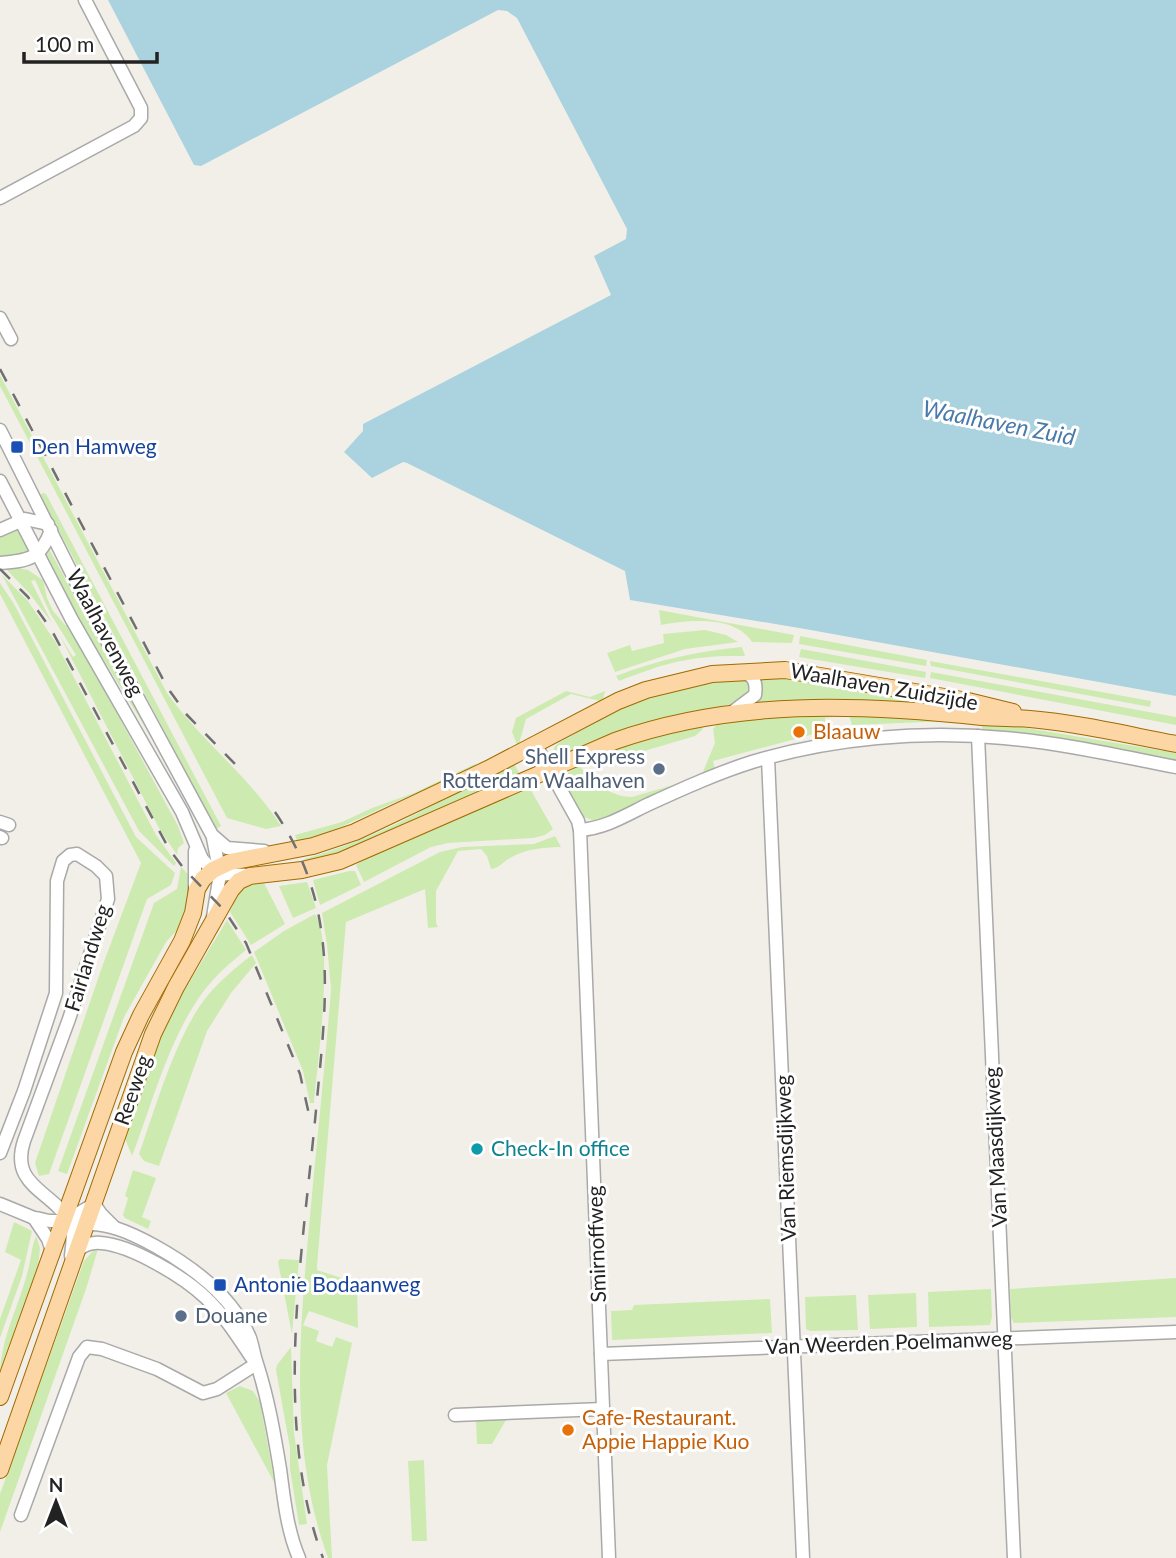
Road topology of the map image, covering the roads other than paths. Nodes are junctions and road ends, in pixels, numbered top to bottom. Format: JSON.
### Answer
{"nodes":[{"id":1,"x":85,"y":0,"type":"edge"},
{"id":2,"x":0,"y":198,"type":"edge"},
{"id":3,"x":0,"y":318,"type":"edge"},
{"id":4,"x":10,"y":338,"type":"dead end"},
{"id":5,"x":0,"y":430,"type":"edge"},
{"id":6,"x":0,"y":481,"type":"edge"},
{"id":7,"x":20,"y":521,"type":"junction"},
{"id":8,"x":49,"y":527,"type":"junction"},
{"id":9,"x":0,"y":530,"type":"edge"},
{"id":10,"x":37,"y":553,"type":"junction"},
{"id":11,"x":23,"y":561,"type":"junction"},
{"id":12,"x":0,"y":563,"type":"edge"},
{"id":13,"x":48,"y":572,"type":"junction"},
{"id":14,"x":734,"y":671,"type":"junction"},
{"id":15,"x":731,"y":713,"type":"junction"},
{"id":16,"x":1031,"y":719,"type":"junction"},
{"id":17,"x":978,"y":736,"type":"junction"},
{"id":18,"x":534,"y":744,"type":"junction"},
{"id":19,"x":1176,"y":744,"type":"edge"},
{"id":20,"x":768,"y":758,"type":"junction"},
{"id":21,"x":1176,"y":767,"type":"edge"},
{"id":22,"x":549,"y":770,"type":"junction"},
{"id":23,"x":580,"y":830,"type":"junction"},
{"id":24,"x":216,"y":841,"type":"junction"},
{"id":25,"x":313,"y":846,"type":"junction"},
{"id":26,"x":197,"y":853,"type":"junction"},
{"id":27,"x":219,"y":868,"type":"junction"},
{"id":28,"x":247,"y":878,"type":"junction"},
{"id":29,"x":195,"y":899,"type":"junction"},
{"id":30,"x":212,"y":924,"type":"junction"},
{"id":31,"x":0,"y":1153,"type":"edge"},
{"id":32,"x":0,"y":1204,"type":"edge"},
{"id":33,"x":94,"y":1204,"type":"junction"},
{"id":34,"x":34,"y":1218,"type":"junction"},
{"id":35,"x":68,"y":1218,"type":"junction"},
{"id":36,"x":117,"y":1229,"type":"junction"},
{"id":37,"x":53,"y":1254,"type":"junction"},
{"id":38,"x":73,"y":1258,"type":"junction"},
{"id":39,"x":1176,"y":1332,"type":"edge"},
{"id":40,"x":1005,"y":1338,"type":"junction"},
{"id":41,"x":793,"y":1347,"type":"junction"},
{"id":42,"x":601,"y":1354,"type":"junction"},
{"id":43,"x":256,"y":1364,"type":"junction"},
{"id":44,"x":0,"y":1397,"type":"edge"},
{"id":45,"x":603,"y":1409,"type":"junction"},
{"id":46,"x":455,"y":1415,"type":"dead end"},
{"id":47,"x":0,"y":1470,"type":"edge"},
{"id":48,"x":21,"y":1515,"type":"dead end"},
{"id":49,"x":299,"y":1558,"type":"edge"},
{"id":50,"x":610,"y":1558,"type":"edge"},
{"id":51,"x":803,"y":1558,"type":"edge"},
{"id":52,"x":1014,"y":1558,"type":"edge"}],
"edges":[{"from":1,"to":2,"type":"street"},
{"from":3,"to":4,"type":"street"},
{"from":5,"to":8,"type":"street","name":"Waalhavenweg"},
{"from":6,"to":7,"type":"street","name":"Waalhavenweg"},
{"from":7,"to":8,"type":"street"},
{"from":7,"to":9,"type":"street"},
{"from":7,"to":10,"type":"street","name":"Waalhavenweg"},
{"from":8,"to":10,"type":"street"},
{"from":8,"to":24,"type":"street","name":"Waalhavenweg"},
{"from":10,"to":11,"type":"street"},
{"from":10,"to":13,"type":"street","name":"Waalhavenweg"},
{"from":11,"to":12,"type":"street"},
{"from":11,"to":13,"type":"street"},
{"from":13,"to":26,"type":"street","name":"Waalhavenweg"},
{"from":14,"to":15,"type":"street"},
{"from":14,"to":16,"type":"main road","name":"Waalhaven Zuidzijde"},
{"from":14,"to":18,"type":"main road","name":"Waalhaven Zuidzijde"},
{"from":15,"to":16,"type":"main road","name":"Waalhaven Zuidzijde"},
{"from":15,"to":22,"type":"main road","name":"Waalhaven Zuidzijde"},
{"from":16,"to":19,"type":"main road","name":"Waalhaven Zuidzijde"},
{"from":17,"to":20,"type":"street","name":"Waalhaven Zuidzijde"},
{"from":17,"to":21,"type":"street","name":"Waalhaven Zuidzijde"},
{"from":17,"to":40,"type":"street","name":"Van Maasdijkweg"},
{"from":18,"to":22,"type":"street"},
{"from":18,"to":25,"type":"main road","name":"Waalhaven Zuidzijde"},
{"from":20,"to":23,"type":"street","name":"Waalhaven Zuidzijde"},
{"from":20,"to":41,"type":"street","name":"Van Riemsdijkweg"},
{"from":22,"to":23,"type":"street","name":"Smirnoffweg"},
{"from":22,"to":28,"type":"main road","name":"Waalhaven Zuidzijde"},
{"from":23,"to":42,"type":"street","name":"Smirnoffweg"},
{"from":24,"to":25,"type":"street","name":"Waalhaven Zuidzijde"},
{"from":24,"to":27,"type":"street","name":"Reeweg"},
{"from":25,"to":27,"type":"main road","name":"Waalhaven Zuidzijde"},
{"from":26,"to":27,"type":"street"},
{"from":26,"to":29,"type":"street","name":"Reeweg"},
{"from":27,"to":28,"type":"street","name":"Waalhaven Zuidzijde"},
{"from":27,"to":29,"type":"main road","name":"Reeweg"},
{"from":27,"to":30,"type":"street","name":"Reeweg"},
{"from":28,"to":30,"type":"main road","name":"Reeweg"},
{"from":29,"to":35,"type":"main road","name":"Reeweg"},
{"from":30,"to":33,"type":"main road","name":"Reeweg"},
{"from":31,"to":35,"type":"street","name":"Fairlandweg"},
{"from":32,"to":34,"type":"street"},
{"from":33,"to":35,"type":"main road","name":"Reeweg"},
{"from":33,"to":36,"type":"street"},
{"from":34,"to":35,"type":"street"},
{"from":34,"to":37,"type":"street"},
{"from":35,"to":36,"type":"street"},
{"from":35,"to":37,"type":"main road","name":"Reeweg"},
{"from":35,"to":38,"type":"main road","name":"Reeweg"},
{"from":36,"to":43,"type":"street"},
{"from":37,"to":44,"type":"main road","name":"Reeweg"},
{"from":38,"to":43,"type":"street"},
{"from":38,"to":47,"type":"main road","name":"Reeweg"},
{"from":39,"to":40,"type":"street","name":"Van Weerden Poelmanweg"},
{"from":40,"to":41,"type":"street","name":"Van Weerden Poelmanweg"},
{"from":40,"to":52,"type":"street","name":"Van Maasdijkweg"},
{"from":41,"to":42,"type":"street","name":"Van Weerden Poelmanweg"},
{"from":41,"to":51,"type":"street","name":"Van Riemsdijkweg"},
{"from":42,"to":45,"type":"street","name":"Smirnoffweg"},
{"from":43,"to":48,"type":"street"},
{"from":43,"to":49,"type":"street"},
{"from":45,"to":46,"type":"street"},
{"from":45,"to":50,"type":"street","name":"Smirnoffweg"}]}
